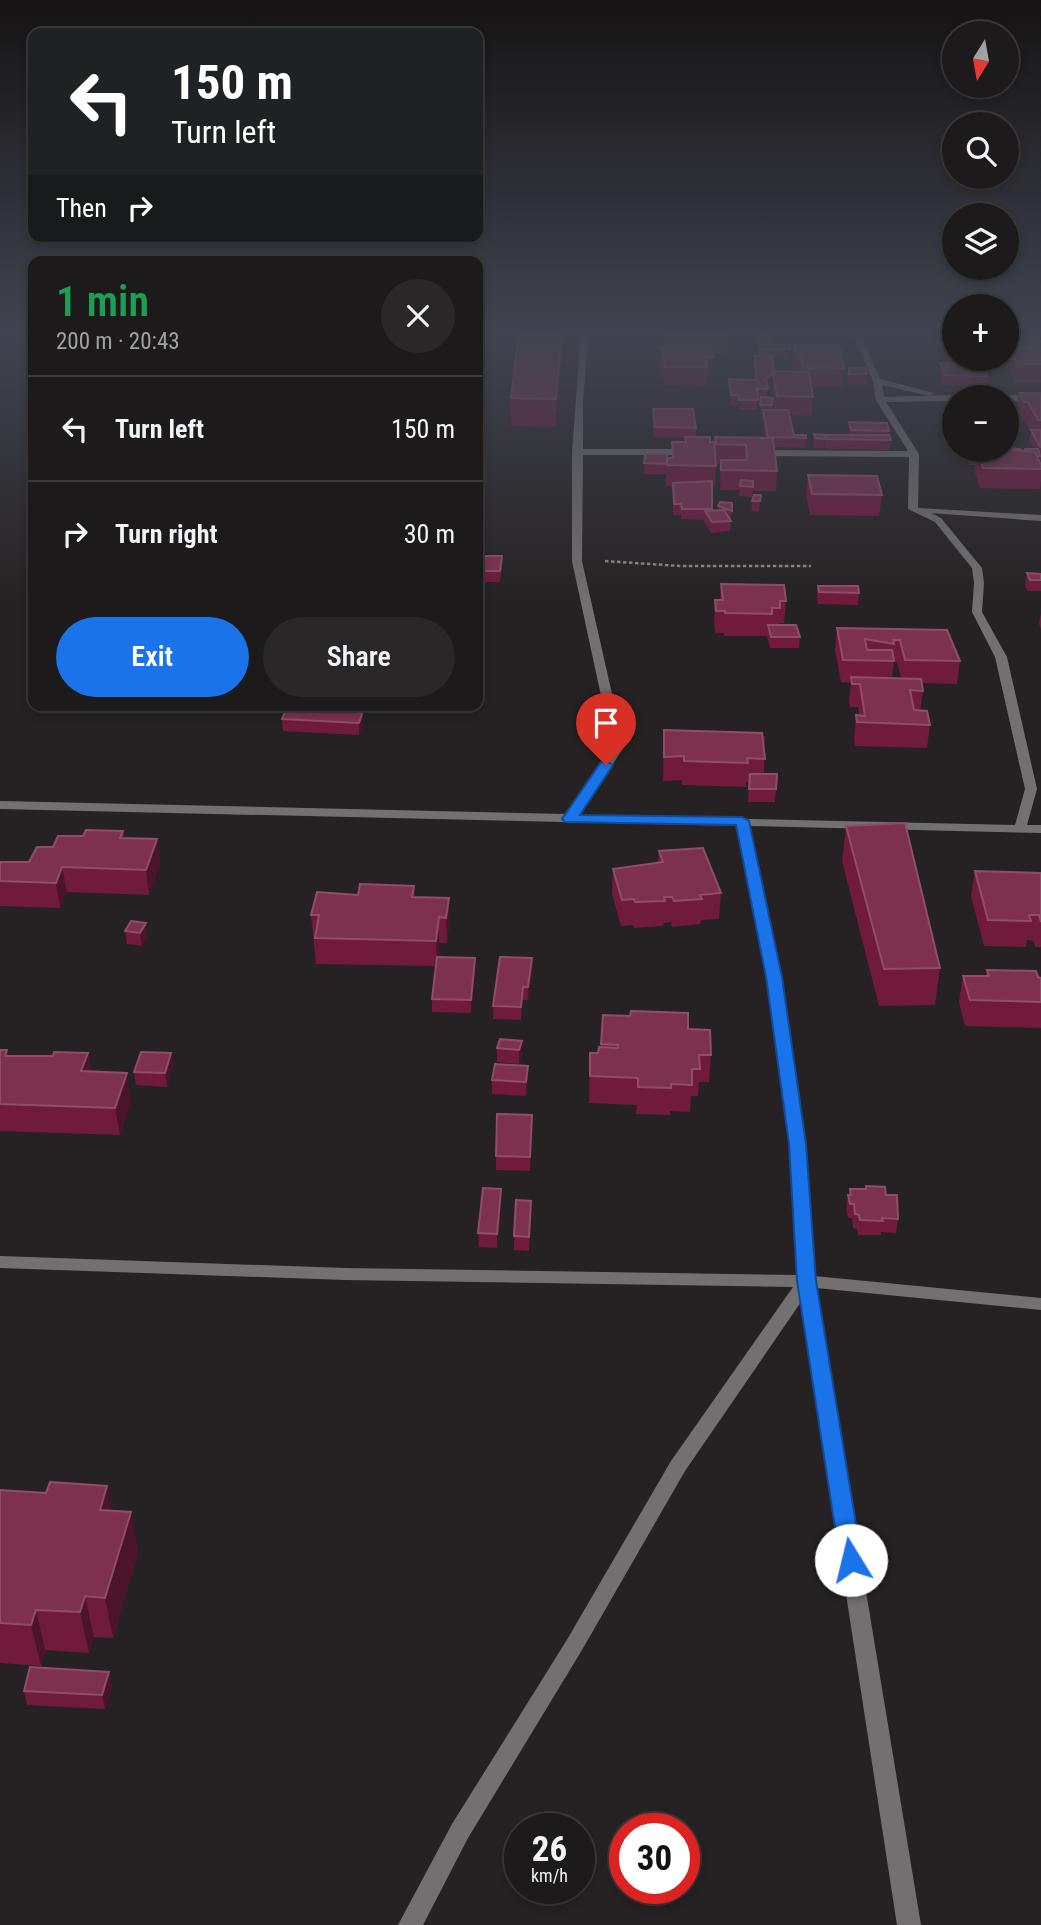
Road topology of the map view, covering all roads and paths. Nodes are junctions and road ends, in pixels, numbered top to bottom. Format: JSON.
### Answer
{"nodes":[{"id":1,"x":579,"y":423,"type":"edge"},
{"id":2,"x":894,"y":423,"type":"edge"},
{"id":3,"x":577,"y":452,"type":"junction"},
{"id":4,"x":698,"y":452,"type":"edge"},
{"id":5,"x":752,"y":453,"type":"edge"},
{"id":6,"x":914,"y":454,"type":"junction"},
{"id":7,"x":913,"y":509,"type":"junction"},
{"id":8,"x":1041,"y":518,"type":"edge"},
{"id":9,"x":577,"y":561,"type":"junction"},
{"id":10,"x":811,"y":566,"type":"dead end"},
{"id":11,"x":1036,"y":786,"type":"edge"},
{"id":12,"x":0,"y":805,"type":"edge"},
{"id":13,"x":570,"y":819,"type":"junction"},
{"id":14,"x":742,"y":821,"type":"junction"},
{"id":15,"x":1020,"y":829,"type":"junction"},
{"id":16,"x":1041,"y":829,"type":"edge"},
{"id":17,"x":0,"y":1262,"type":"edge"},
{"id":18,"x":806,"y":1281,"type":"junction"},
{"id":19,"x":1033,"y":1303,"type":"edge"},
{"id":20,"x":1041,"y":1314,"type":"edge"},
{"id":21,"x":410,"y":1925,"type":"edge"},
{"id":22,"x":909,"y":1925,"type":"edge"}],
"edges":[{"from":1,"to":3,"type":"street"},
{"from":2,"to":6,"type":"street"},
{"from":3,"to":4,"type":"street"},
{"from":3,"to":9,"type":"street"},
{"from":5,"to":6,"type":"street"},
{"from":6,"to":7,"type":"street"},
{"from":7,"to":8,"type":"street"},
{"from":7,"to":11,"type":"street"},
{"from":9,"to":10,"type":"path"},
{"from":9,"to":13,"type":"street"},
{"from":11,"to":15,"type":"street"},
{"from":12,"to":13,"type":"street"},
{"from":13,"to":14,"type":"street"},
{"from":14,"to":15,"type":"street"},
{"from":14,"to":18,"type":"street"},
{"from":15,"to":16,"type":"street"},
{"from":17,"to":18,"type":"street"},
{"from":18,"to":19,"type":"street"},
{"from":18,"to":21,"type":"street"},
{"from":18,"to":22,"type":"street"},
{"from":19,"to":20,"type":"street"}]}
